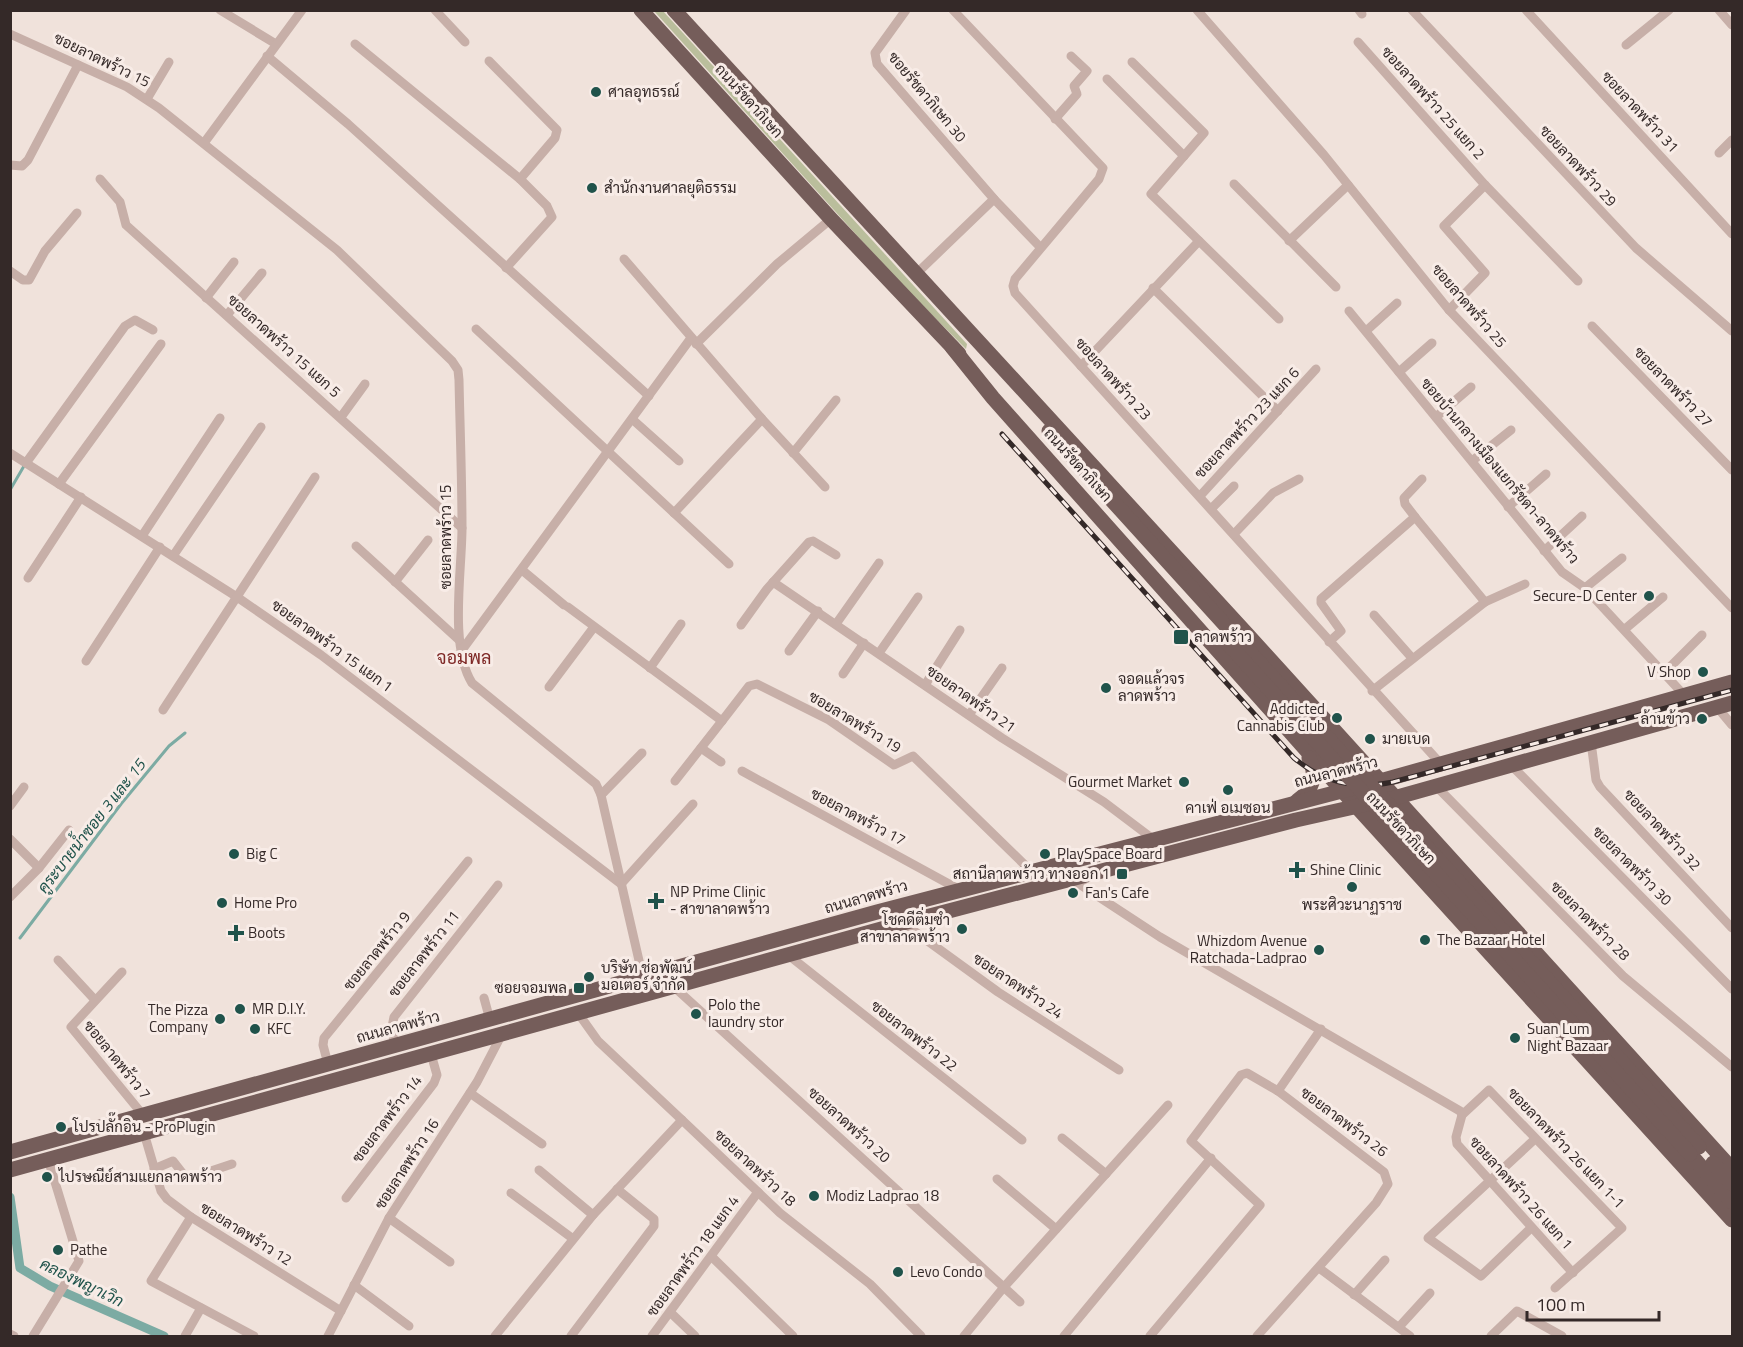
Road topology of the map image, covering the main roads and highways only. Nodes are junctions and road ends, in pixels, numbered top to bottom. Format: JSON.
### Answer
{"nodes":[{"id":1,"x":641,"y":10,"type":"edge"},
{"id":2,"x":674,"y":10,"type":"edge"},
{"id":3,"x":967,"y":333,"type":"junction"},
{"id":4,"x":952,"y":347,"type":"junction"},
{"id":5,"x":1046,"y":434,"type":"junction"},
{"id":6,"x":1194,"y":577,"type":"junction"},
{"id":7,"x":1174,"y":600,"type":"junction"},
{"id":8,"x":1247,"y":634,"type":"junction"},
{"id":9,"x":1221,"y":652,"type":"junction"},
{"id":10,"x":1732,"y":682,"type":"edge"},
{"id":11,"x":1732,"y":703,"type":"edge"},
{"id":12,"x":1304,"y":747,"type":"junction"},
{"id":13,"x":1380,"y":781,"type":"junction"},
{"id":14,"x":1342,"y":790,"type":"junction"},
{"id":15,"x":1394,"y":798,"type":"junction"},
{"id":16,"x":1297,"y":801,"type":"junction"},
{"id":17,"x":1356,"y":806,"type":"junction"},
{"id":18,"x":1501,"y":915,"type":"junction"},
{"id":19,"x":1478,"y":937,"type":"junction"},
{"id":20,"x":670,"y":970,"type":"junction"},
{"id":21,"x":643,"y":978,"type":"junction"},
{"id":22,"x":1562,"y":982,"type":"junction"},
{"id":23,"x":674,"y":986,"type":"junction"},
{"id":24,"x":646,"y":994,"type":"junction"},
{"id":25,"x":1538,"y":1004,"type":"junction"},
{"id":26,"x":1694,"y":1151,"type":"junction"},
{"id":27,"x":10,"y":1152,"type":"edge"},
{"id":28,"x":1732,"y":1169,"type":"edge"},
{"id":29,"x":10,"y":1170,"type":"edge"},
{"id":30,"x":1732,"y":1184,"type":"edge"},
{"id":31,"x":1732,"y":1202,"type":"edge"},
{"id":32,"x":1732,"y":1220,"type":"edge"}],
"edges":[{"from":1,"to":4,"type":"main road","name":"ถนนรัชดาภิเษก"},
{"from":2,"to":3,"type":"main road","name":"ถนนรัชดาภิเษก"},
{"from":3,"to":5,"type":"main road","name":"ถนนรัชดาภิเษก"},
{"from":3,"to":6,"type":"main road","name":"ถนนรัชดาภิเษก"},
{"from":4,"to":5,"type":"main road","name":"ถนนรัชดาภิเษก"},
{"from":4,"to":7,"type":"main road","name":"ถนนรัชดาภิเษก"},
{"from":5,"to":26,"type":"main road","name":"ถนนรัชดาภิเษก","bridge":true},
{"from":6,"to":7,"type":"main road"},
{"from":6,"to":8,"type":"main road","name":"ถนนรัชดาภิเษก"},
{"from":7,"to":9,"type":"main road","name":"ถนนรัชดาภิเษก"},
{"from":8,"to":9,"type":"main road"},
{"from":8,"to":13,"type":"main road","name":"ถนนรัชดาภิเษก"},
{"from":9,"to":12,"type":"main road","name":"ถนนรัชดาภิเษก"},
{"from":10,"to":13,"type":"main road","name":"ถนนลาดพร้าว"},
{"from":11,"to":15,"type":"main road"},
{"from":12,"to":14,"type":"main road","name":"ถนนรัชดาภิเษก"},
{"from":12,"to":16,"type":"main road"},
{"from":13,"to":14,"type":"main road","name":"ถนนลาดพร้าว"},
{"from":13,"to":15,"type":"main road","name":"ถนนรัชดาภิเษก"},
{"from":14,"to":16,"type":"main road","name":"ถนนลาดพร้าว"},
{"from":14,"to":17,"type":"main road","name":"ถนนรัชดาภิเษก"},
{"from":15,"to":17,"type":"main road"},
{"from":15,"to":18,"type":"main road","name":"ถนนรัชดาภิเษก"},
{"from":16,"to":20,"type":"main road","name":"ถนนลาดพร้าว"},
{"from":17,"to":19,"type":"main road","name":"ถนนรัชดาภิเษก"},
{"from":17,"to":23,"type":"main road"},
{"from":18,"to":19,"type":"main road"},
{"from":18,"to":22,"type":"main road","name":"ถนนรัชดาภิเษก"},
{"from":19,"to":25,"type":"main road","name":"ถนนรัชดาภิเษก"},
{"from":20,"to":21,"type":"main road","name":"ถนนลาดพร้าว"},
{"from":20,"to":23,"type":"main road"},
{"from":21,"to":24,"type":"main road"},
{"from":21,"to":27,"type":"main road","name":"ถนนลาดพร้าว"},
{"from":22,"to":25,"type":"main road"},
{"from":22,"to":28,"type":"main road","name":"ถนนรัชดาภิเษก"},
{"from":23,"to":24,"type":"main road"},
{"from":24,"to":29,"type":"main road"},
{"from":25,"to":32,"type":"main road","name":"ถนนรัชดาภิเษก"},
{"from":26,"to":30,"type":"main road","name":"ถนนรัชดาภิเษก"},
{"from":26,"to":31,"type":"main road","name":"ถนนรัชดาภิเษก"}]}
